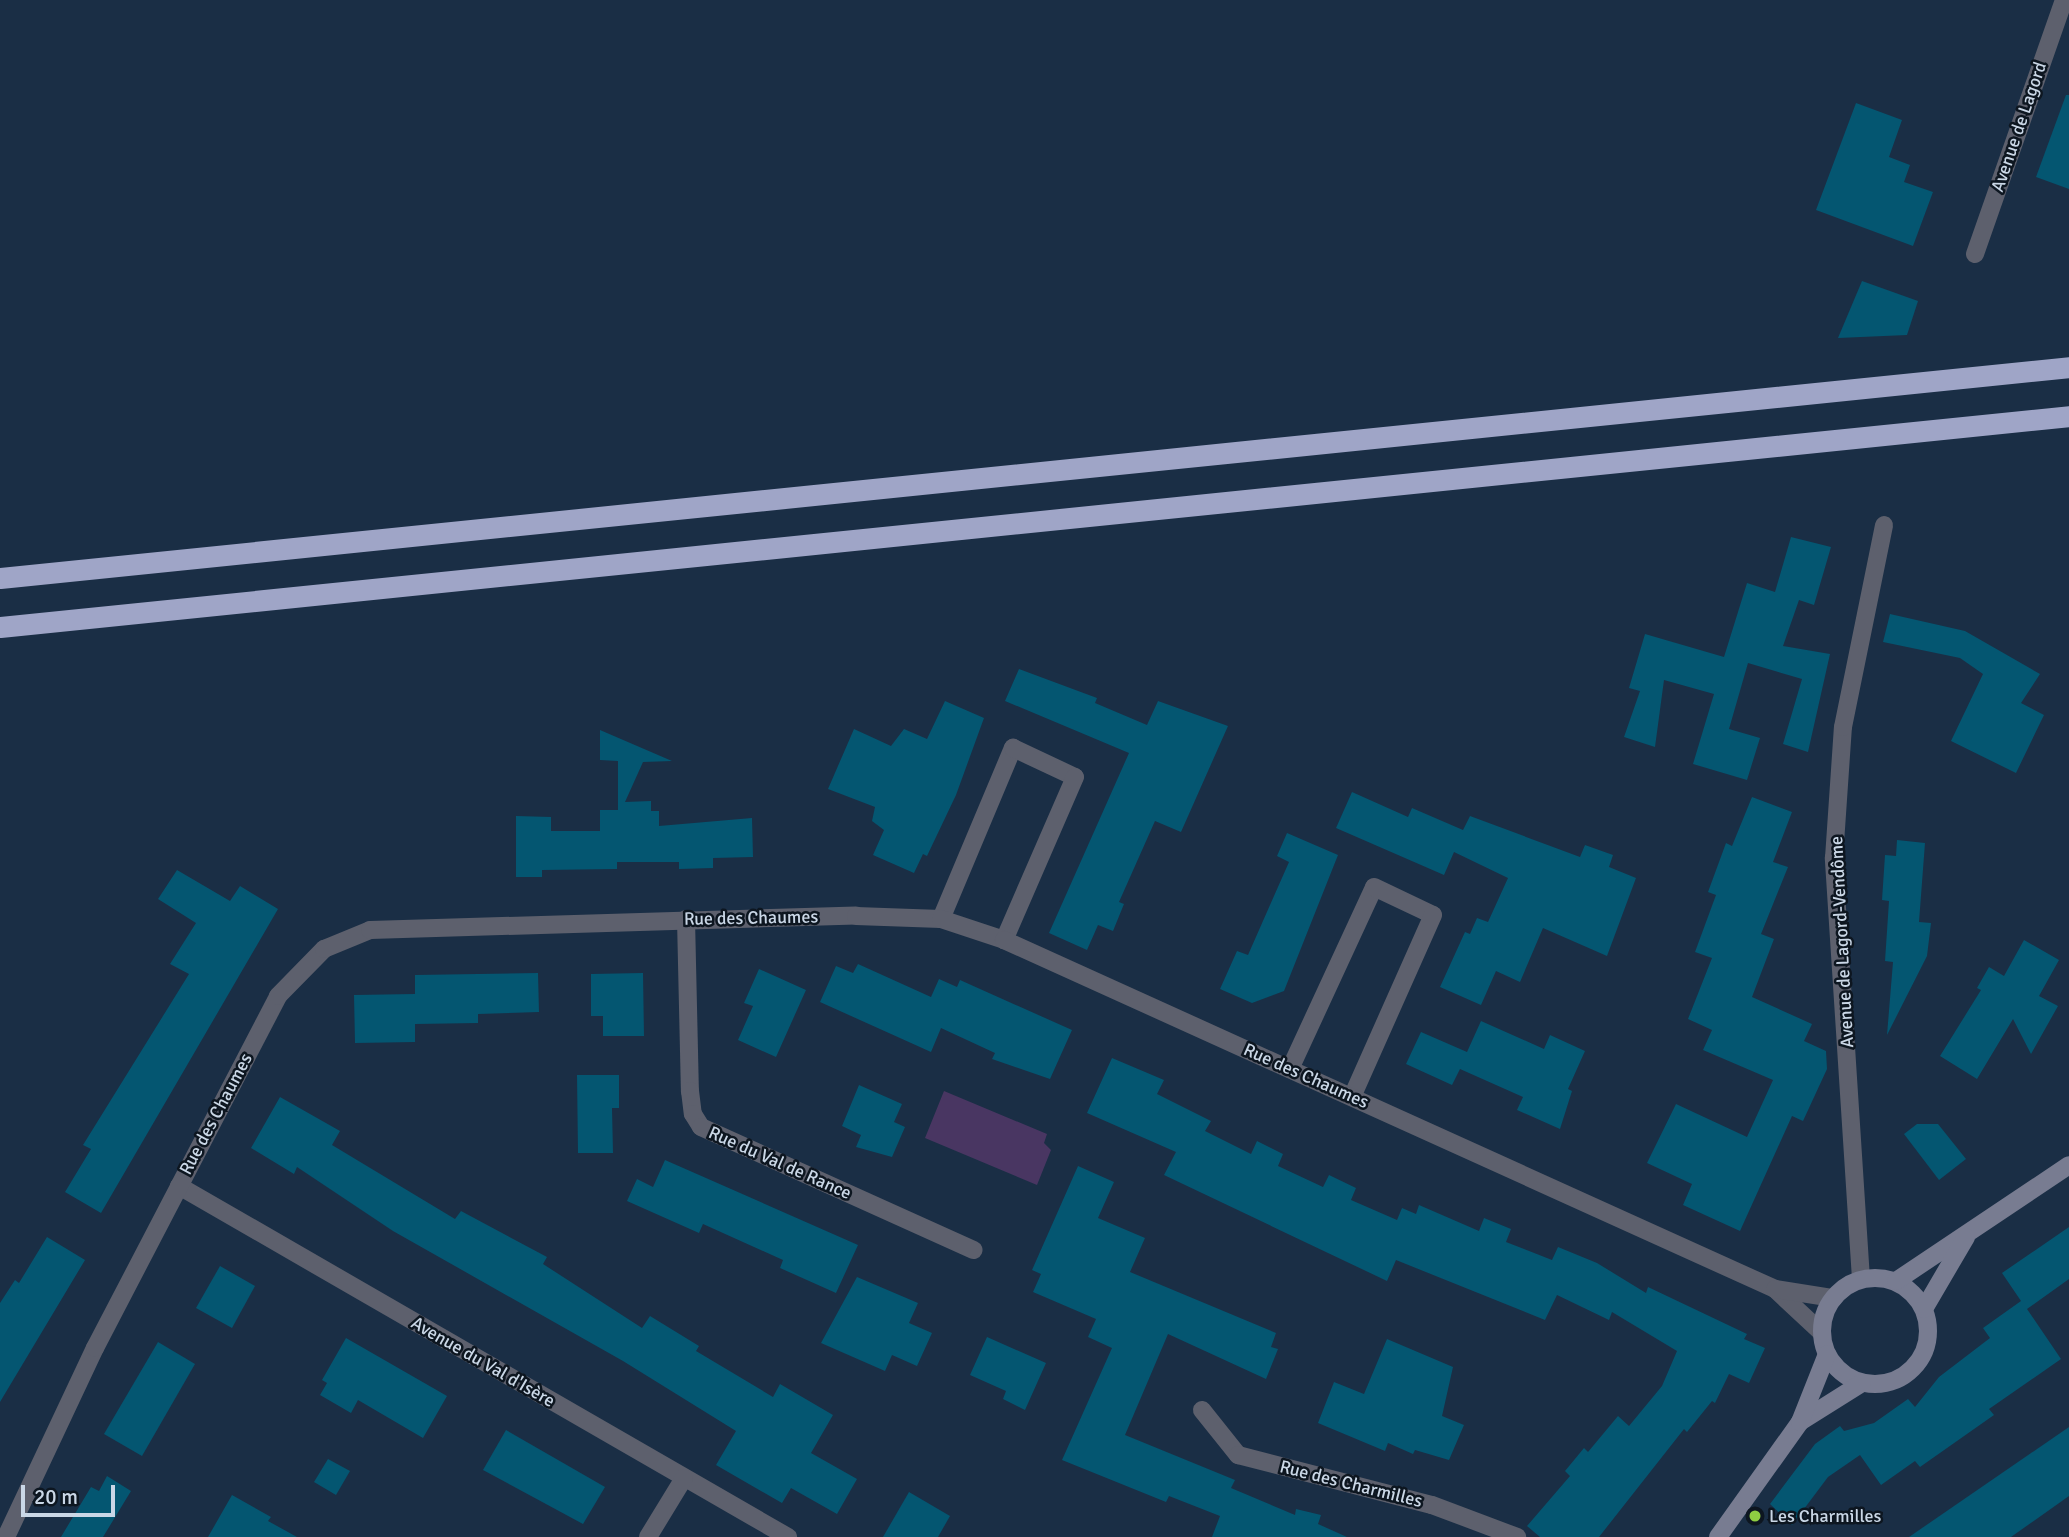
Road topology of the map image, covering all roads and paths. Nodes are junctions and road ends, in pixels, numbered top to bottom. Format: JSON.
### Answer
{"nodes":[{"id":1,"x":2064,"y":0,"type":"edge"},
{"id":2,"x":1975,"y":254,"type":"dead end"},
{"id":3,"x":2069,"y":367,"type":"edge"},
{"id":4,"x":2069,"y":416,"type":"edge"},
{"id":5,"x":1884,"y":526,"type":"dead end"},
{"id":6,"x":0,"y":578,"type":"edge"},
{"id":7,"x":0,"y":627,"type":"edge"},
{"id":8,"x":686,"y":919,"type":"junction"},
{"id":9,"x":941,"y":919,"type":"junction"},
{"id":10,"x":1004,"y":940,"type":"junction"},
{"id":11,"x":1290,"y":1069,"type":"junction"},
{"id":12,"x":1353,"y":1097,"type":"junction"},
{"id":13,"x":2069,"y":1165,"type":"edge"},
{"id":14,"x":178,"y":1186,"type":"junction"},
{"id":15,"x":1974,"y":1225,"type":"junction"},
{"id":16,"x":974,"y":1250,"type":"dead end"},
{"id":17,"x":1861,"y":1279,"type":"junction"},
{"id":18,"x":1896,"y":1281,"type":"junction"},
{"id":19,"x":1775,"y":1289,"type":"junction"},
{"id":20,"x":1833,"y":1298,"type":"junction"},
{"id":21,"x":1924,"y":1309,"type":"junction"},
{"id":22,"x":1821,"y":1332,"type":"junction"},
{"id":23,"x":1827,"y":1354,"type":"junction"},
{"id":24,"x":1862,"y":1383,"type":"junction"},
{"id":25,"x":1202,"y":1410,"type":"dead end"},
{"id":26,"x":1800,"y":1422,"type":"junction"},
{"id":27,"x":684,"y":1478,"type":"junction"},
{"id":28,"x":6,"y":1537,"type":"edge"},
{"id":29,"x":648,"y":1537,"type":"edge"},
{"id":30,"x":788,"y":1537,"type":"edge"},
{"id":31,"x":1517,"y":1537,"type":"edge"},
{"id":32,"x":1718,"y":1537,"type":"edge"}],
"edges":[{"from":1,"to":2,"type":"street","name":"Avenue de Lagord"},
{"from":3,"to":6,"type":"highway"},
{"from":4,"to":7,"type":"highway"},
{"from":5,"to":17,"type":"street","name":"Avenue de Lagord-Vendôme"},
{"from":8,"to":9,"type":"street","name":"Rue des Chaumes"},
{"from":8,"to":14,"type":"street","name":"Rue des Chaumes"},
{"from":8,"to":16,"type":"street","name":"Rue du Val de Rance"},
{"from":9,"to":10,"type":"street","name":"Rue des Chaumes"},
{"from":9,"to":10,"type":"street"},
{"from":10,"to":11,"type":"street","name":"Rue des Chaumes"},
{"from":11,"to":12,"type":"street","name":"Rue des Chaumes"},
{"from":11,"to":12,"type":"street"},
{"from":12,"to":19,"type":"street","name":"Rue des Chaumes"},
{"from":13,"to":15,"type":"street"},
{"from":14,"to":27,"type":"street","name":"Avenue du Val d'Isère"},
{"from":14,"to":28,"type":"street","name":"Rue des Chaumes"},
{"from":15,"to":18,"type":"street"},
{"from":15,"to":21,"type":"street"},
{"from":17,"to":18,"type":"street"},
{"from":17,"to":20,"type":"street"},
{"from":18,"to":21,"type":"street"},
{"from":19,"to":20,"type":"street","name":"Rue des Chaumes"},
{"from":19,"to":22,"type":"street","name":"Rue des Chaumes"},
{"from":20,"to":22,"type":"street"},
{"from":21,"to":24,"type":"street"},
{"from":22,"to":23,"type":"street"},
{"from":23,"to":24,"type":"street"},
{"from":23,"to":26,"type":"street"},
{"from":24,"to":26,"type":"street"},
{"from":25,"to":31,"type":"street","name":"Rue des Charmilles"},
{"from":26,"to":32,"type":"street"},
{"from":27,"to":29,"type":"street"},
{"from":27,"to":30,"type":"street","name":"Avenue du Val d'Isère"}]}
